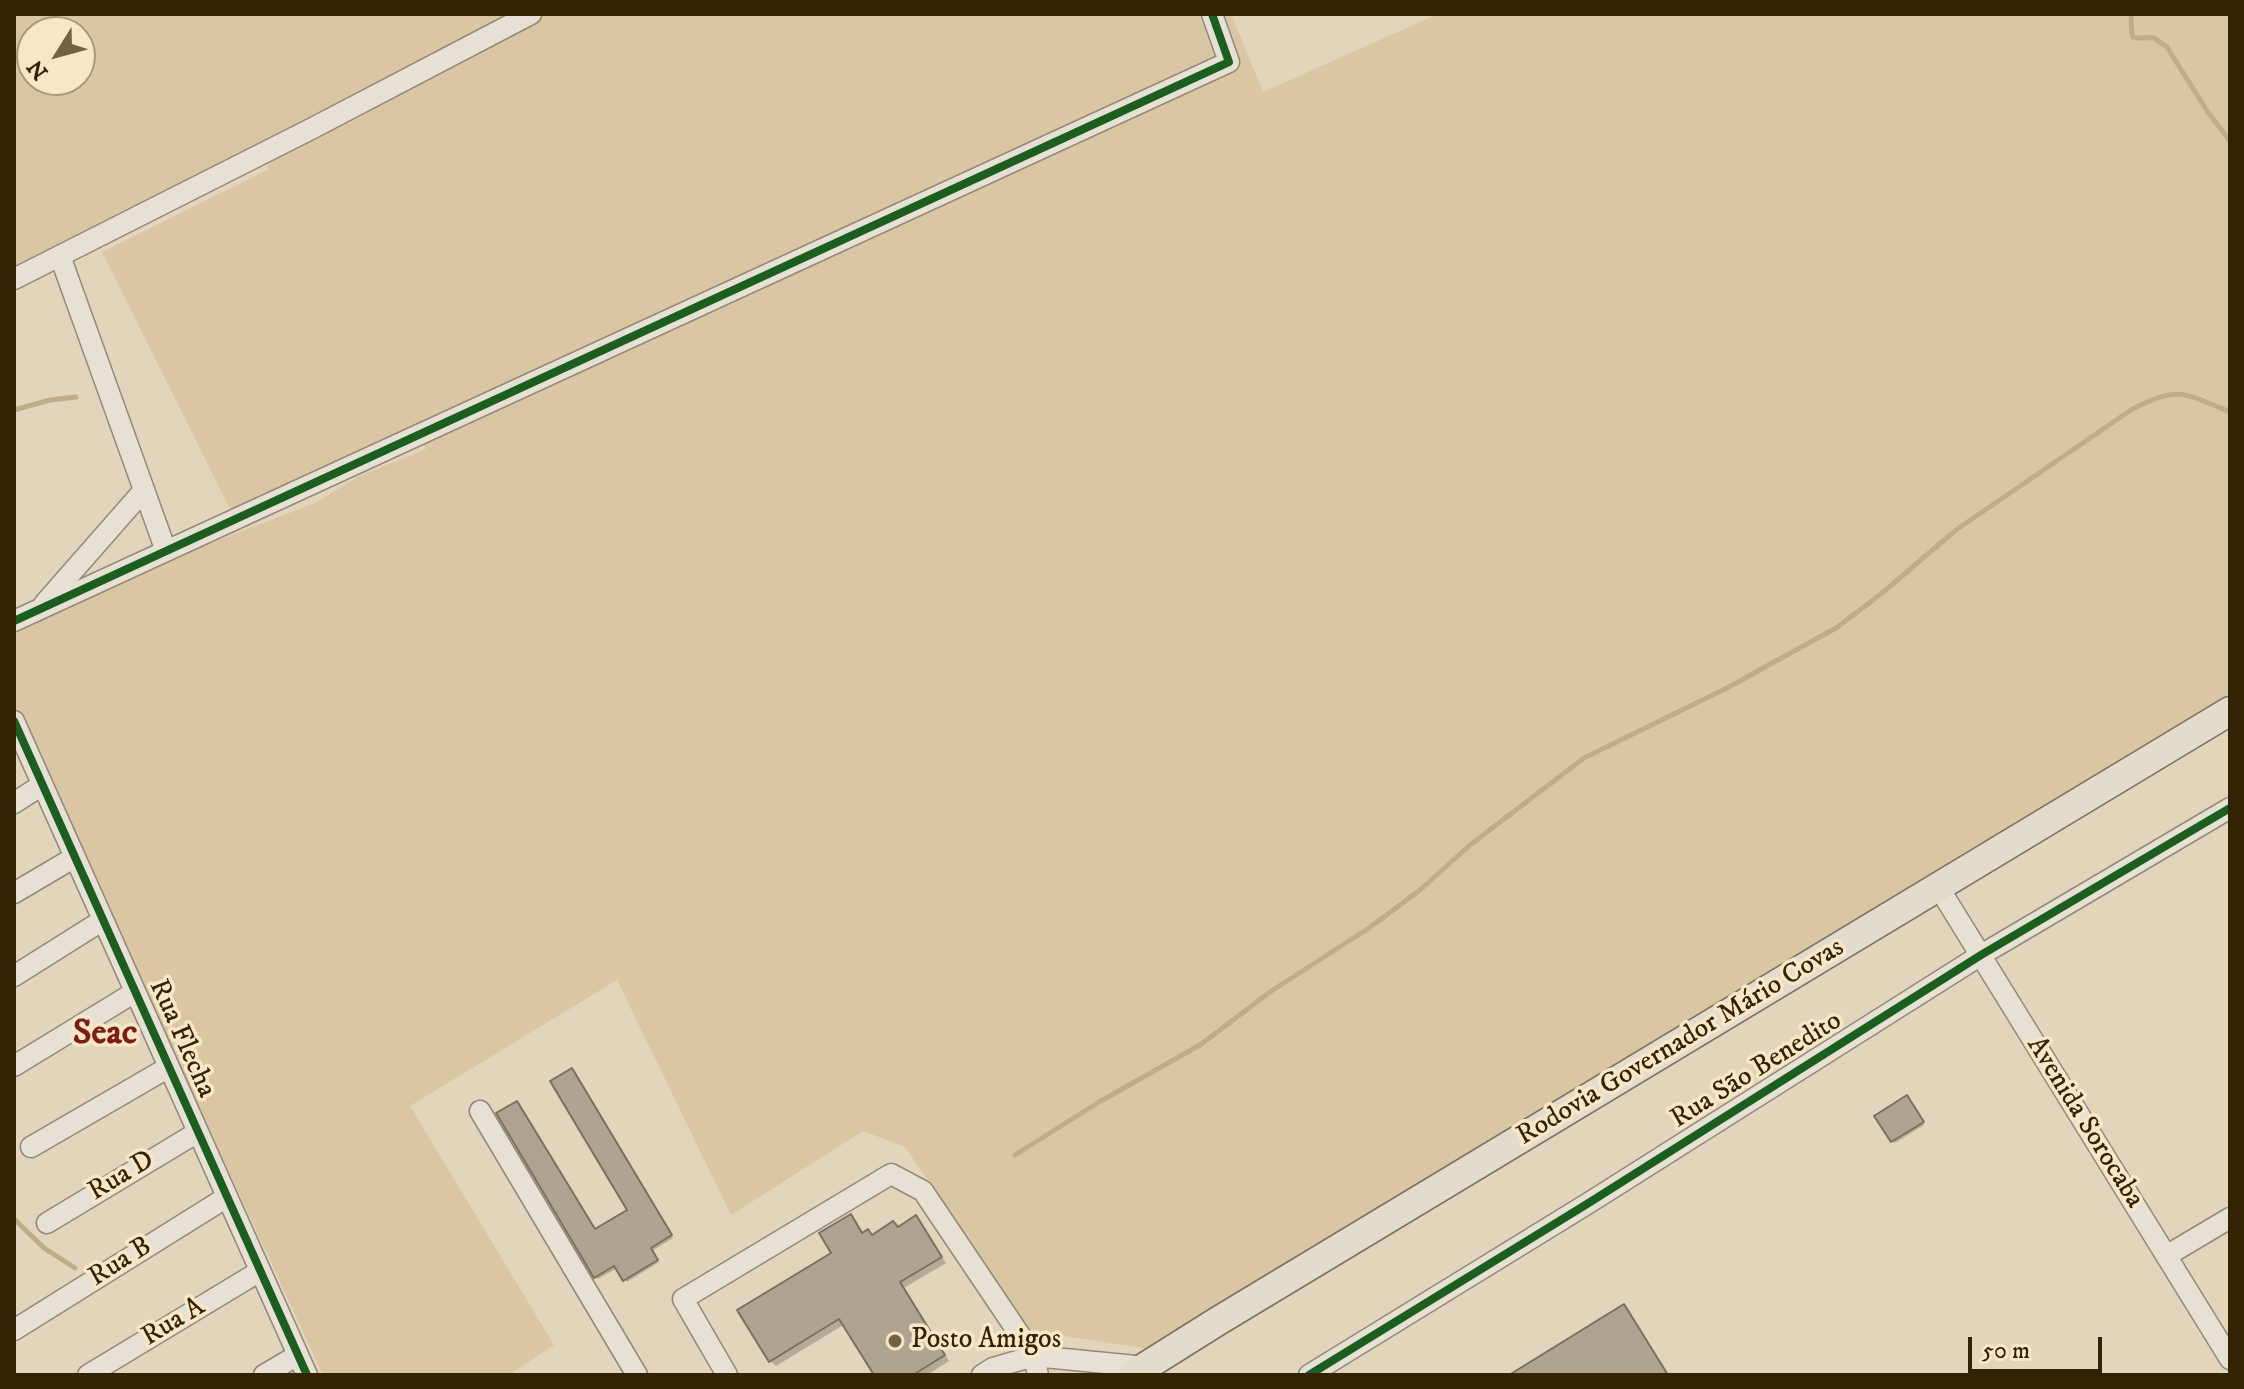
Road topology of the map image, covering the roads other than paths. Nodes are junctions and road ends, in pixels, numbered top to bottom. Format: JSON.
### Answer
{"nodes":[{"id":1,"x":531,"y":14,"type":"edge"},
{"id":2,"x":1212,"y":14,"type":"edge"},
{"id":3,"x":60,"y":256,"type":"junction"},
{"id":4,"x":14,"y":279,"type":"edge"},
{"id":5,"x":144,"y":490,"type":"junction"},
{"id":6,"x":166,"y":551,"type":"junction"},
{"id":7,"x":39,"y":609,"type":"junction"},
{"id":8,"x":14,"y":621,"type":"edge"},
{"id":9,"x":2230,"y":711,"type":"edge"},
{"id":10,"x":14,"y":721,"type":"edge"},
{"id":11,"x":42,"y":785,"type":"junction"},
{"id":12,"x":14,"y":803,"type":"edge"},
{"id":13,"x":2230,"y":808,"type":"edge"},
{"id":14,"x":75,"y":857,"type":"junction"},
{"id":15,"x":1939,"y":888,"type":"junction"},
{"id":16,"x":14,"y":893,"type":"edge"},
{"id":17,"x":103,"y":920,"type":"junction"},
{"id":18,"x":1981,"y":955,"type":"junction"},
{"id":19,"x":14,"y":976,"type":"edge"},
{"id":20,"x":135,"y":992,"type":"junction"},
{"id":21,"x":14,"y":1066,"type":"edge"},
{"id":22,"x":169,"y":1067,"type":"junction"},
{"id":23,"x":480,"y":1111,"type":"dead end"},
{"id":24,"x":198,"y":1132,"type":"junction"},
{"id":25,"x":31,"y":1147,"type":"dead end"},
{"id":26,"x":227,"y":1197,"type":"junction"},
{"id":27,"x":2230,"y":1218,"type":"edge"},
{"id":28,"x":47,"y":1223,"type":"dead end"},
{"id":29,"x":2166,"y":1256,"type":"junction"},
{"id":30,"x":260,"y":1271,"type":"junction"},
{"id":31,"x":14,"y":1330,"type":"edge"},
{"id":32,"x":298,"y":1355,"type":"junction"},
{"id":33,"x":2230,"y":1359,"type":"edge"},
{"id":34,"x":1036,"y":1366,"type":"edge"},
{"id":35,"x":1139,"y":1371,"type":"edge"},
{"id":36,"x":88,"y":1375,"type":"edge"},
{"id":37,"x":264,"y":1375,"type":"edge"},
{"id":38,"x":307,"y":1375,"type":"edge"},
{"id":39,"x":637,"y":1375,"type":"edge"},
{"id":40,"x":727,"y":1375,"type":"edge"},
{"id":41,"x":982,"y":1375,"type":"edge"},
{"id":42,"x":1309,"y":1375,"type":"edge"}],
"edges":[{"from":1,"to":3,"type":"street"},
{"from":2,"to":6,"type":"street"},
{"from":3,"to":4,"type":"street"},
{"from":3,"to":5,"type":"street"},
{"from":5,"to":6,"type":"street"},
{"from":5,"to":7,"type":"street"},
{"from":6,"to":7,"type":"street"},
{"from":7,"to":8,"type":"street"},
{"from":9,"to":15,"type":"highway","name":"Rodovia Governador Mário Covas"},
{"from":10,"to":11,"type":"street","name":"Rua Flecha"},
{"from":11,"to":12,"type":"street"},
{"from":11,"to":14,"type":"street","name":"Rua Flecha"},
{"from":13,"to":18,"type":"street","name":"Rua São Benedito"},
{"from":14,"to":16,"type":"street"},
{"from":14,"to":17,"type":"street","name":"Rua Flecha"},
{"from":15,"to":18,"type":"street","name":"Avenida Sorocaba"},
{"from":15,"to":35,"type":"highway","name":"Rodovia Governador Mário Covas"},
{"from":17,"to":19,"type":"street"},
{"from":17,"to":20,"type":"street","name":"Rua Flecha"},
{"from":18,"to":29,"type":"street","name":"Avenida Sorocaba"},
{"from":18,"to":42,"type":"street","name":"Rua São Benedito"},
{"from":20,"to":21,"type":"street"},
{"from":20,"to":22,"type":"street","name":"Rua Flecha"},
{"from":22,"to":24,"type":"street","name":"Rua Flecha"},
{"from":22,"to":25,"type":"street"},
{"from":23,"to":39,"type":"street"},
{"from":24,"to":26,"type":"street","name":"Rua Flecha"},
{"from":24,"to":28,"type":"street","name":"Rua D"},
{"from":26,"to":30,"type":"street","name":"Rua Flecha"},
{"from":26,"to":31,"type":"street","name":"Rua B"},
{"from":27,"to":29,"type":"street"},
{"from":29,"to":33,"type":"street","name":"Avenida Sorocaba"},
{"from":30,"to":32,"type":"street","name":"Rua Flecha"},
{"from":30,"to":36,"type":"street","name":"Rua A"},
{"from":32,"to":37,"type":"street"},
{"from":32,"to":38,"type":"street","name":"Rua Flecha"},
{"from":34,"to":35,"type":"street"},
{"from":34,"to":40,"type":"street"},
{"from":34,"to":41,"type":"street"}]}
